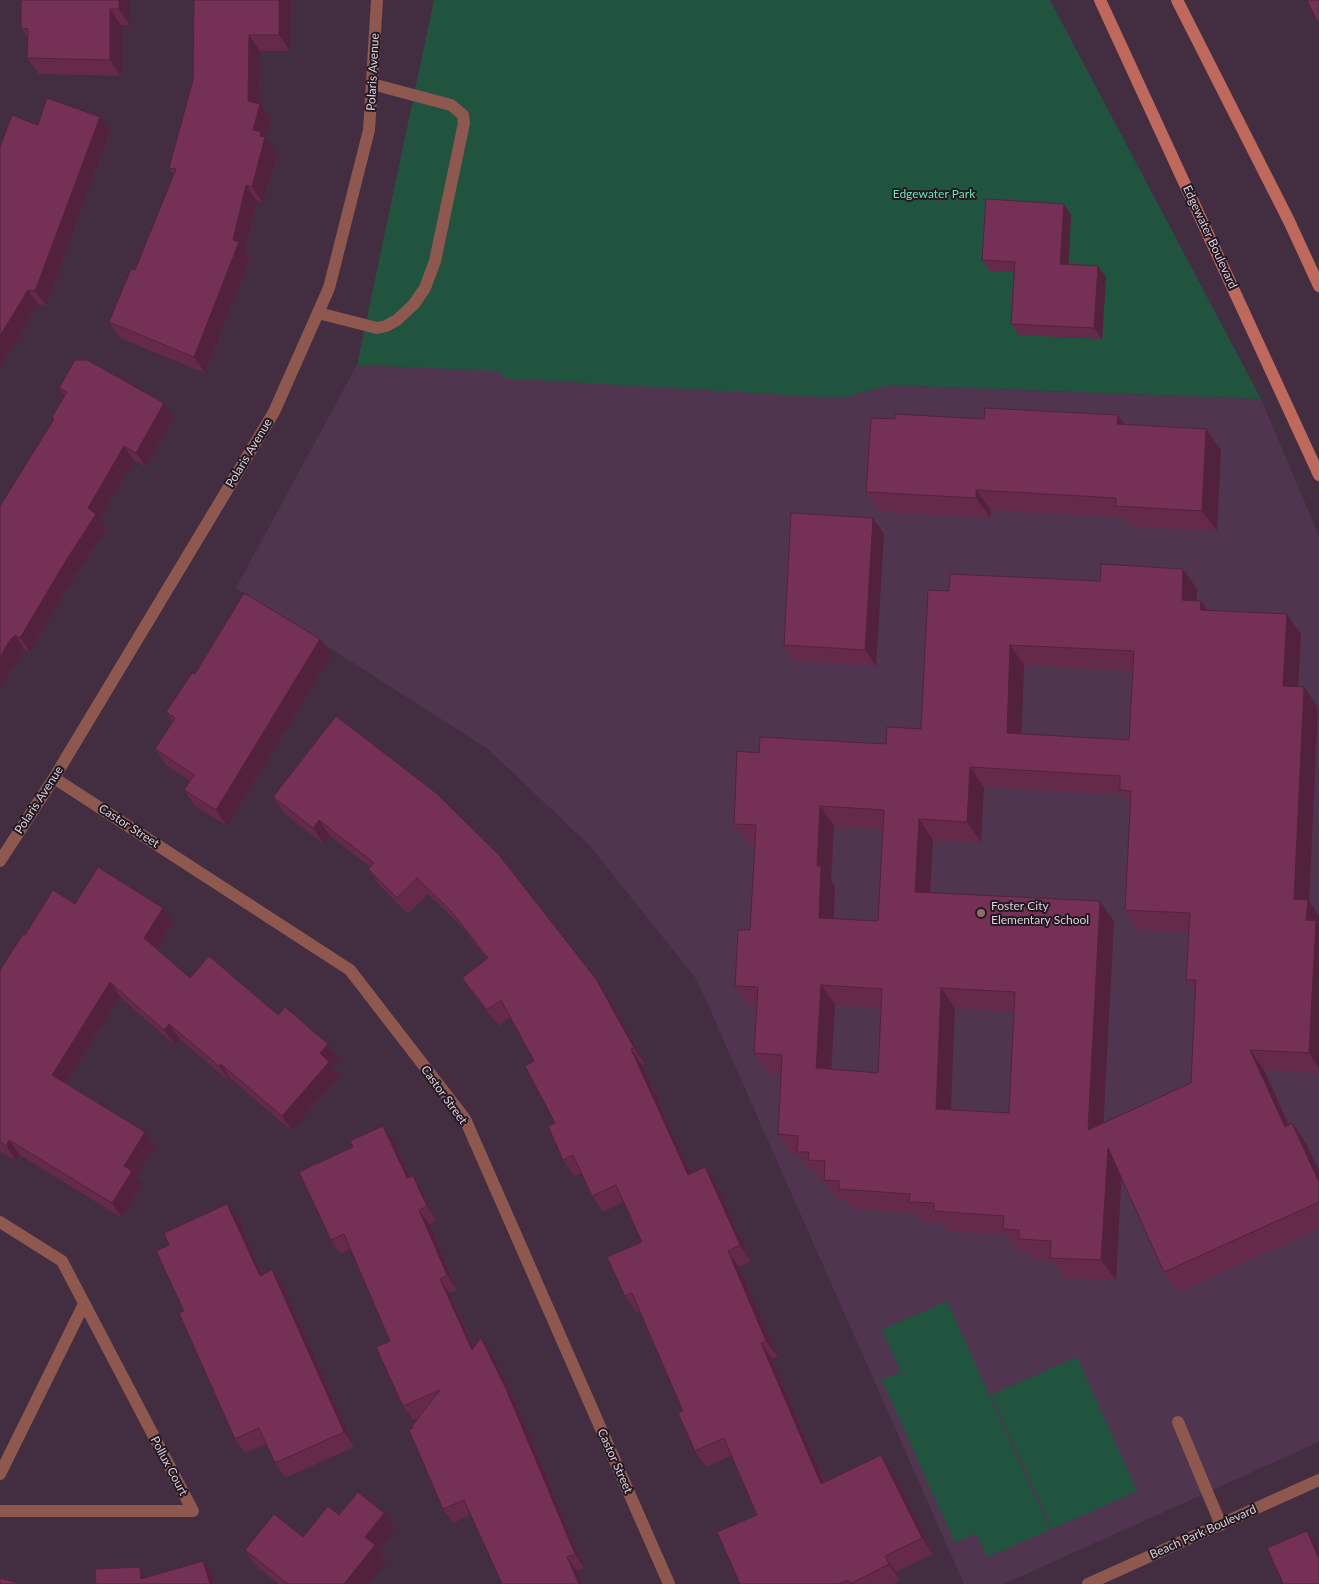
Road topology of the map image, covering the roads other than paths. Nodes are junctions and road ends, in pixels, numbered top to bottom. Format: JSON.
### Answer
{"nodes":[{"id":1,"x":377,"y":0,"type":"edge"},
{"id":2,"x":1100,"y":0,"type":"edge"},
{"id":3,"x":1177,"y":0,"type":"edge"},
{"id":4,"x":372,"y":84,"type":"junction"},
{"id":5,"x":1319,"y":286,"type":"edge"},
{"id":6,"x":318,"y":313,"type":"junction"},
{"id":7,"x":1319,"y":474,"type":"edge"},
{"id":8,"x":54,"y":778,"type":"junction"},
{"id":9,"x":0,"y":861,"type":"edge"},
{"id":10,"x":0,"y":1222,"type":"edge"},
{"id":11,"x":84,"y":1304,"type":"junction"},
{"id":12,"x":1178,"y":1422,"type":"dead end"},
{"id":13,"x":0,"y":1474,"type":"edge"},
{"id":14,"x":1319,"y":1480,"type":"edge"},
{"id":15,"x":0,"y":1510,"type":"edge"},
{"id":16,"x":1221,"y":1525,"type":"junction"},
{"id":17,"x":669,"y":1584,"type":"edge"},
{"id":18,"x":1088,"y":1584,"type":"edge"}],
"edges":[{"from":1,"to":4,"type":"street","name":"Polaris Avenue"},
{"from":2,"to":7,"type":"main road","name":"Edgewater Boulevard"},
{"from":3,"to":5,"type":"main road"},
{"from":4,"to":6,"type":"street","name":"Polaris Avenue"},
{"from":4,"to":6,"type":"street"},
{"from":6,"to":8,"type":"street","name":"Polaris Avenue"},
{"from":8,"to":9,"type":"street","name":"Polaris Avenue"},
{"from":8,"to":17,"type":"street","name":"Castor Street"},
{"from":10,"to":11,"type":"street","name":"Pollux Court"},
{"from":11,"to":13,"type":"street"},
{"from":11,"to":15,"type":"street","name":"Pollux Court"},
{"from":12,"to":16,"type":"street"},
{"from":14,"to":16,"type":"street","name":"Beach Park Boulevard"},
{"from":16,"to":18,"type":"street","name":"Beach Park Boulevard"}]}
